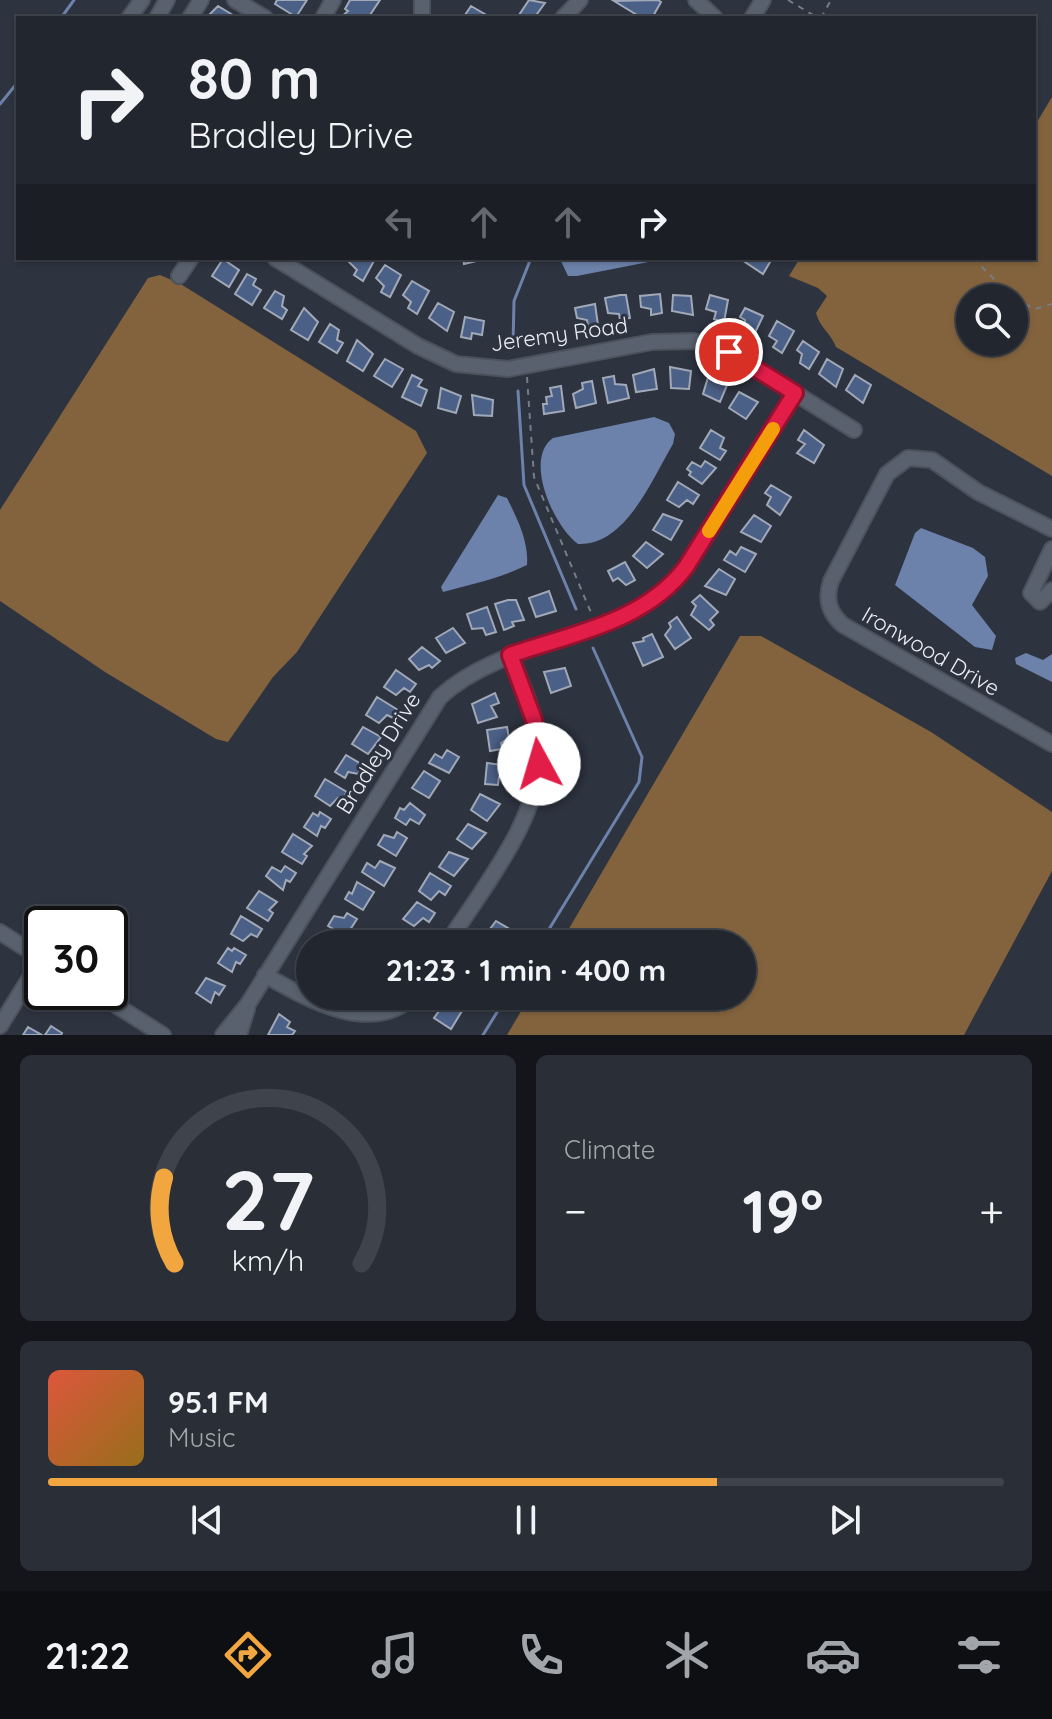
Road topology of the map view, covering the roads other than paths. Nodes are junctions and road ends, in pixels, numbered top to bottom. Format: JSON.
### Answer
{"nodes":[{"id":1,"x":235,"y":0,"type":"edge"},
{"id":2,"x":580,"y":0,"type":"edge"},
{"id":3,"x":696,"y":0,"type":"edge"},
{"id":4,"x":262,"y":16,"type":"edge"},
{"id":5,"x":565,"y":16,"type":"edge"},
{"id":6,"x":713,"y":16,"type":"edge"},
{"id":7,"x":190,"y":260,"type":"edge"},
{"id":8,"x":280,"y":260,"type":"edge"},
{"id":9,"x":179,"y":276,"type":"dead end"},
{"id":10,"x":795,"y":393,"type":"junction"},
{"id":11,"x":854,"y":430,"type":"dead end"},
{"id":12,"x":1052,"y":529,"type":"edge"},
{"id":13,"x":1052,"y":549,"type":"edge"},
{"id":14,"x":1052,"y":590,"type":"edge"},
{"id":15,"x":510,"y":655,"type":"junction"},
{"id":16,"x":1052,"y":744,"type":"edge"},
{"id":17,"x":456,"y":930,"type":"edge"},
{"id":18,"x":0,"y":932,"type":"edge"},
{"id":19,"x":24,"y":947,"type":"edge"},
{"id":20,"x":265,"y":975,"type":"junction"},
{"id":21,"x":24,"y":987,"type":"edge"},
{"id":22,"x":296,"y":994,"type":"edge"},
{"id":23,"x":248,"y":1004,"type":"junction"},
{"id":24,"x":123,"y":1010,"type":"edge"},
{"id":25,"x":323,"y":1010,"type":"edge"},
{"id":26,"x":401,"y":1010,"type":"edge"},
{"id":27,"x":0,"y":1026,"type":"edge"},
{"id":28,"x":163,"y":1035,"type":"edge"},
{"id":29,"x":223,"y":1035,"type":"edge"},
{"id":30,"x":239,"y":1035,"type":"edge"}],
"edges":[{"from":1,"to":4,"type":"street"},
{"from":2,"to":5,"type":"street"},
{"from":3,"to":6,"type":"street"},
{"from":7,"to":9,"type":"street"},
{"from":8,"to":10,"type":"street","name":"Jeremy Road"},
{"from":10,"to":11,"type":"street","name":"Jeremy Road"},
{"from":10,"to":15,"type":"street","name":"Bradley Drive"},
{"from":12,"to":16,"type":"street","name":"Ironwood Drive"},
{"from":13,"to":14,"type":"street"},
{"from":15,"to":17,"type":"street"},
{"from":15,"to":20,"type":"street","name":"Bradley Drive"},
{"from":18,"to":19,"type":"street"},
{"from":20,"to":22,"type":"street"},
{"from":20,"to":23,"type":"street","name":"Bradley Drive"},
{"from":21,"to":27,"type":"street"},
{"from":23,"to":29,"type":"street","name":"Bradley Drive"},
{"from":23,"to":30,"type":"street","name":"Bradley Drive"},
{"from":24,"to":28,"type":"street"},
{"from":25,"to":26,"type":"street"}]}
